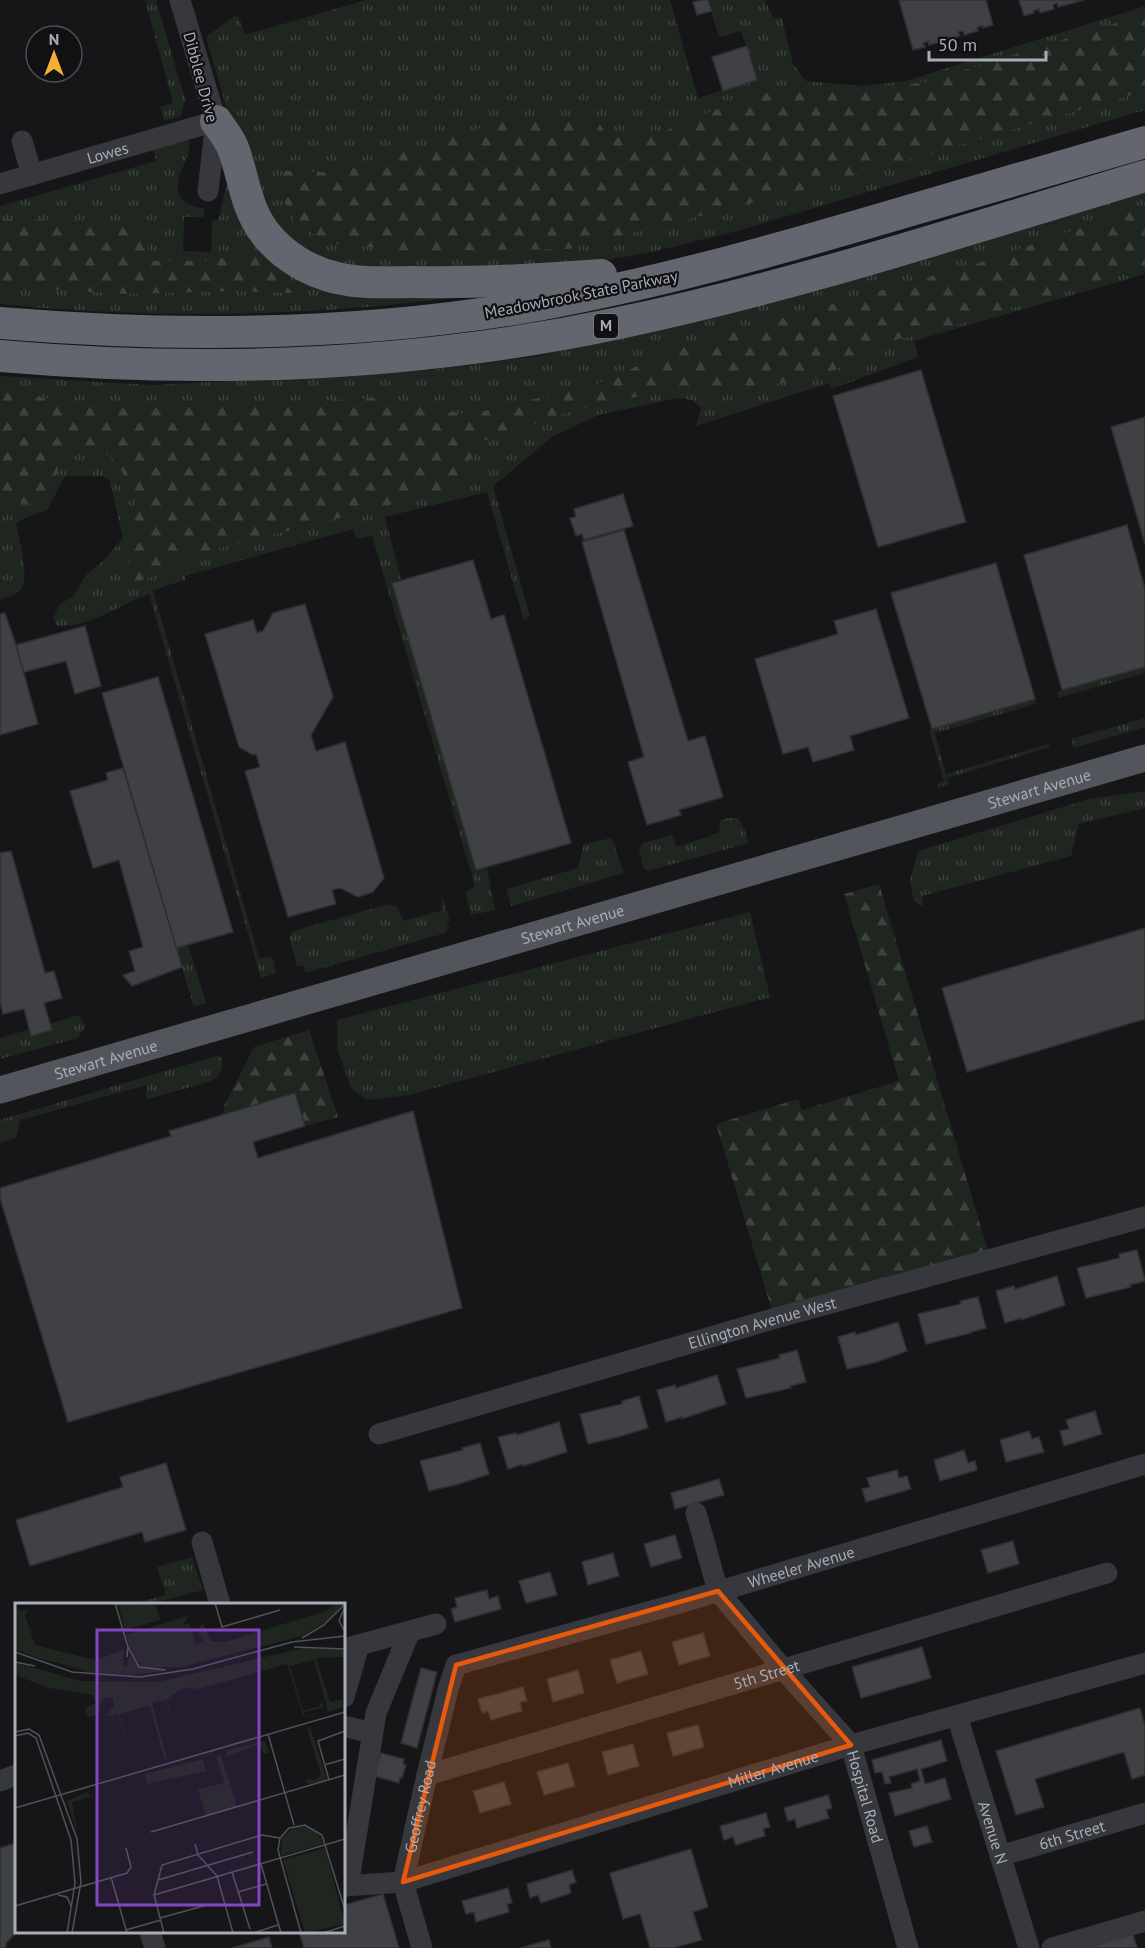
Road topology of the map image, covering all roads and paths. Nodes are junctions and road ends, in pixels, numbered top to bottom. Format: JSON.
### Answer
{"nodes":[{"id":1,"x":180,"y":0,"type":"edge"},
{"id":2,"x":216,"y":121,"type":"junction"},
{"id":3,"x":22,"y":141,"type":"dead end"},
{"id":4,"x":1145,"y":142,"type":"edge"},
{"id":5,"x":32,"y":175,"type":"junction"},
{"id":6,"x":1145,"y":176,"type":"edge"},
{"id":7,"x":0,"y":184,"type":"edge"},
{"id":8,"x":208,"y":191,"type":"dead end"},
{"id":9,"x":709,"y":268,"type":"junction"},
{"id":10,"x":0,"y":323,"type":"edge"},
{"id":11,"x":0,"y":356,"type":"edge"},
{"id":12,"x":1145,"y":758,"type":"edge"},
{"id":13,"x":0,"y":1090,"type":"edge"},
{"id":14,"x":1145,"y":1217,"type":"edge"},
{"id":15,"x":379,"y":1434,"type":"dead end"},
{"id":16,"x":1145,"y":1464,"type":"edge"},
{"id":17,"x":696,"y":1513,"type":"dead end"},
{"id":18,"x":202,"y":1542,"type":"dead end"},
{"id":19,"x":1107,"y":1574,"type":"dead end"},
{"id":20,"x":718,"y":1591,"type":"junction"},
{"id":21,"x":219,"y":1603,"type":"edge"},
{"id":22,"x":436,"y":1624,"type":"dead end"},
{"id":23,"x":410,"y":1631,"type":"junction"},
{"id":24,"x":351,"y":1647,"type":"edge"},
{"id":25,"x":1145,"y":1663,"type":"edge"},
{"id":26,"x":456,"y":1665,"type":"joint"},
{"id":27,"x":783,"y":1670,"type":"junction"},
{"id":28,"x":345,"y":1690,"type":"edge"},
{"id":29,"x":957,"y":1716,"type":"junction"},
{"id":30,"x":345,"y":1726,"type":"edge"},
{"id":31,"x":372,"y":1733,"type":"junction"},
{"id":32,"x":851,"y":1745,"type":"junction"},
{"id":33,"x":15,"y":1775,"type":"edge"},
{"id":34,"x":427,"y":1775,"type":"junction"},
{"id":35,"x":0,"y":1781,"type":"edge"},
{"id":36,"x":1145,"y":1813,"type":"edge"},
{"id":37,"x":1000,"y":1856,"type":"junction"},
{"id":38,"x":403,"y":1882,"type":"junction"},
{"id":39,"x":346,"y":1886,"type":"edge"},
{"id":40,"x":1145,"y":1921,"type":"edge"},
{"id":41,"x":150,"y":1933,"type":"edge"},
{"id":42,"x":155,"y":1948,"type":"edge"},
{"id":43,"x":422,"y":1948,"type":"edge"},
{"id":44,"x":908,"y":1948,"type":"edge"},
{"id":45,"x":1029,"y":1948,"type":"edge"},
{"id":46,"x":1052,"y":1948,"type":"edge"}],
"edges":[{"from":1,"to":2,"type":"street","name":"Dibblee Drive"},
{"from":2,"to":5,"type":"street","name":"Lowes"},
{"from":2,"to":8,"type":"street","name":"Dibblee Drive"},
{"from":2,"to":9,"type":"highway"},
{"from":3,"to":5,"type":"street"},
{"from":4,"to":9,"type":"highway","name":"Meadowbrook State Parkway","number":"M"},
{"from":5,"to":7,"type":"street","name":"Lowes"},
{"from":6,"to":11,"type":"highway","name":"Meadowbrook State Parkway","number":"M"},
{"from":9,"to":10,"type":"highway","name":"Meadowbrook State Parkway","number":"M"},
{"from":12,"to":13,"type":"main road","name":"Stewart Avenue"},
{"from":14,"to":15,"type":"street","name":"Ellington Avenue West"},
{"from":16,"to":20,"type":"street","name":"Wheeler Avenue"},
{"from":17,"to":20,"type":"street","name":"Hospital Road"},
{"from":18,"to":21,"type":"street"},
{"from":19,"to":27,"type":"street","name":"5th Street"},
{"from":20,"to":26,"type":"street","name":"Wheeler Avenue"},
{"from":20,"to":27,"type":"street","name":"Hospital Road"},
{"from":22,"to":23,"type":"street"},
{"from":23,"to":24,"type":"street"},
{"from":23,"to":31,"type":"street"},
{"from":24,"to":28,"type":"street"},
{"from":25,"to":29,"type":"street","name":"Miller Avenue"},
{"from":26,"to":34,"type":"street","name":"Geoffrey Road"},
{"from":27,"to":32,"type":"street","name":"Hospital Road"},
{"from":27,"to":34,"type":"street","name":"5th Street"},
{"from":29,"to":32,"type":"street","name":"Miller Avenue"},
{"from":29,"to":37,"type":"street","name":"Avenue N"},
{"from":30,"to":31,"type":"street"},
{"from":31,"to":39,"type":"street"},
{"from":32,"to":38,"type":"street","name":"Miller Avenue"},
{"from":32,"to":44,"type":"street","name":"Hospital Road"},
{"from":33,"to":35,"type":"street"},
{"from":34,"to":38,"type":"street","name":"Geoffrey Road"},
{"from":36,"to":37,"type":"street","name":"6th Street"},
{"from":37,"to":45,"type":"street","name":"Avenue N"},
{"from":38,"to":39,"type":"street","name":"Miller Avenue"},
{"from":38,"to":43,"type":"street","name":"Geoffrey Road"},
{"from":40,"to":46,"type":"street"},
{"from":41,"to":42,"type":"street"}]}
